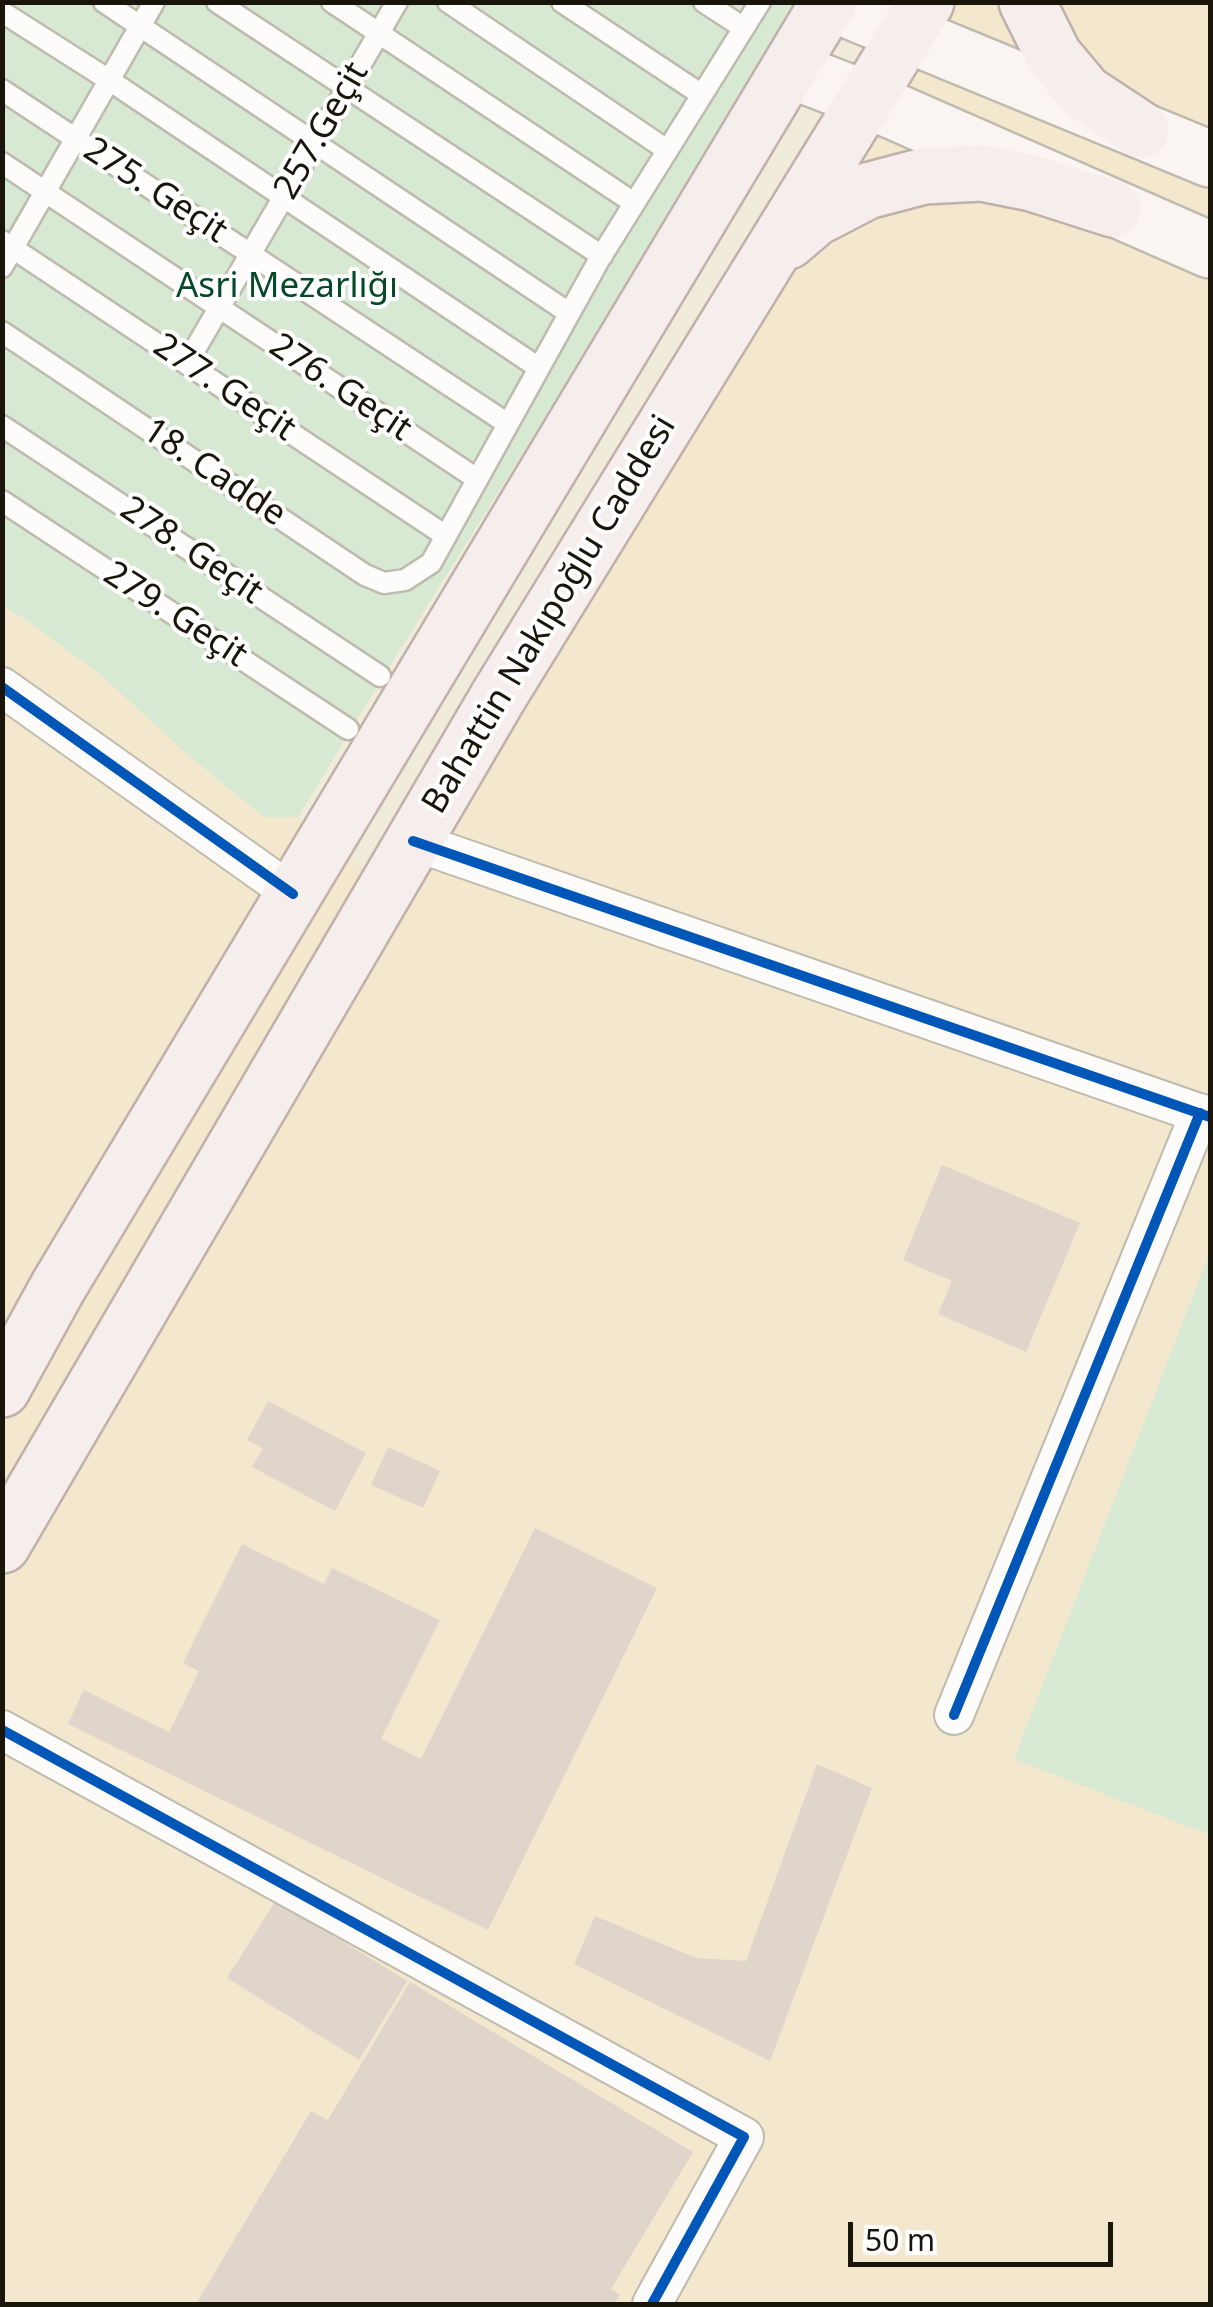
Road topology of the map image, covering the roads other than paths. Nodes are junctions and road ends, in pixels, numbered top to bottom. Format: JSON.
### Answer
{"nodes":[{"id":1,"x":104,"y":2,"type":"edge"},
{"id":2,"x":154,"y":2,"type":"edge"},
{"id":3,"x":217,"y":2,"type":"edge"},
{"id":4,"x":332,"y":2,"type":"edge"},
{"id":5,"x":397,"y":2,"type":"edge"},
{"id":6,"x":448,"y":2,"type":"edge"},
{"id":7,"x":562,"y":2,"type":"edge"},
{"id":8,"x":704,"y":2,"type":"edge"},
{"id":9,"x":760,"y":2,"type":"edge"},
{"id":10,"x":829,"y":2,"type":"edge"},
{"id":11,"x":1028,"y":2,"type":"edge"},
{"id":12,"x":2,"y":12,"type":"edge"},
{"id":13,"x":916,"y":19,"type":"edge"},
{"id":14,"x":140,"y":26,"type":"junction"},
{"id":15,"x":744,"y":28,"type":"junction"},
{"id":16,"x":379,"y":34,"type":"junction"},
{"id":17,"x":790,"y":70,"type":"junction"},
{"id":18,"x":109,"y":80,"type":"junction"},
{"id":19,"x":347,"y":88,"type":"junction"},
{"id":20,"x":2,"y":90,"type":"edge"},
{"id":21,"x":702,"y":95,"type":"junction"},
{"id":22,"x":866,"y":99,"type":"junction"},
{"id":23,"x":1141,"y":130,"type":"junction"},
{"id":24,"x":76,"y":139,"type":"junction"},
{"id":25,"x":315,"y":143,"type":"junction"},
{"id":26,"x":668,"y":150,"type":"junction"},
{"id":27,"x":1210,"y":159,"type":"edge"},
{"id":28,"x":2,"y":163,"type":"edge"},
{"id":29,"x":46,"y":191,"type":"junction"},
{"id":30,"x":284,"y":197,"type":"junction"},
{"id":31,"x":634,"y":203,"type":"junction"},
{"id":32,"x":1112,"y":208,"type":"junction"},
{"id":33,"x":1210,"y":250,"type":"edge"},
{"id":34,"x":6,"y":252,"type":"edge"},
{"id":35,"x":250,"y":254,"type":"junction"},
{"id":36,"x":602,"y":256,"type":"junction"},
{"id":37,"x":770,"y":256,"type":"junction"},
{"id":38,"x":220,"y":307,"type":"junction"},
{"id":39,"x":570,"y":313,"type":"junction"},
{"id":40,"x":2,"y":332,"type":"edge"},
{"id":41,"x":187,"y":364,"type":"junction"},
{"id":42,"x":539,"y":368,"type":"junction"},
{"id":43,"x":508,"y":424,"type":"junction"},
{"id":44,"x":2,"y":426,"type":"edge"},
{"id":45,"x":477,"y":479,"type":"junction"},
{"id":46,"x":2,"y":501,"type":"edge"},
{"id":47,"x":446,"y":536,"type":"junction"},
{"id":48,"x":380,"y":676,"type":"dead end"},
{"id":49,"x":2,"y":687,"type":"edge"},
{"id":50,"x":348,"y":729,"type":"dead end"},
{"id":51,"x":413,"y":841,"type":"junction"},
{"id":52,"x":293,"y":894,"type":"junction"},
{"id":53,"x":1205,"y":1115,"type":"edge"},
{"id":54,"x":2,"y":1389,"type":"edge"},
{"id":55,"x":2,"y":1545,"type":"edge"},
{"id":56,"x":954,"y":1715,"type":"dead end"},
{"id":57,"x":2,"y":1730,"type":"edge"},
{"id":58,"x":652,"y":2304,"type":"edge"}],
"edges":[{"from":1,"to":14,"type":"lane"},
{"from":2,"to":14,"type":"lane"},
{"from":3,"to":19,"type":"lane"},
{"from":4,"to":16,"type":"lane"},
{"from":5,"to":16,"type":"lane","name":"257.Geçit"},
{"from":6,"to":26,"type":"lane"},
{"from":7,"to":21,"type":"lane"},
{"from":8,"to":15,"type":"lane"},
{"from":9,"to":15,"type":"lane"},
{"from":10,"to":13,"type":"main road"},
{"from":10,"to":17,"type":"main road"},
{"from":11,"to":23,"type":"main road"},
{"from":12,"to":18,"type":"lane"},
{"from":13,"to":22,"type":"main road","name":"Bahattin Nakıpoğlu Caddesi"},
{"from":13,"to":23,"type":"main road"},
{"from":14,"to":18,"type":"lane"},
{"from":14,"to":25,"type":"lane"},
{"from":15,"to":21,"type":"lane"},
{"from":16,"to":19,"type":"lane","name":"257.Geçit"},
{"from":16,"to":31,"type":"lane"},
{"from":17,"to":22,"type":"main road"},
{"from":17,"to":52,"type":"main road"},
{"from":18,"to":24,"type":"lane"},
{"from":18,"to":30,"type":"lane"},
{"from":19,"to":25,"type":"lane","name":"257.Geçit"},
{"from":19,"to":36,"type":"lane"},
{"from":20,"to":24,"type":"lane","name":"275. Geçit"},
{"from":21,"to":26,"type":"lane"},
{"from":22,"to":32,"type":"main road"},
{"from":22,"to":37,"type":"main road","name":"Bahattin Nakıpoğlu Caddesi"},
{"from":23,"to":27,"type":"main road"},
{"from":24,"to":29,"type":"lane"},
{"from":24,"to":35,"type":"lane","name":"275. Geçit"},
{"from":25,"to":30,"type":"lane","name":"257.Geçit"},
{"from":25,"to":39,"type":"lane"},
{"from":26,"to":31,"type":"lane"},
{"from":28,"to":29,"type":"lane","name":"276. Geçit"},
{"from":29,"to":34,"type":"lane"},
{"from":29,"to":38,"type":"lane","name":"276. Geçit"},
{"from":30,"to":35,"type":"lane","name":"257.Geçit"},
{"from":30,"to":42,"type":"lane"},
{"from":31,"to":36,"type":"lane"},
{"from":32,"to":33,"type":"main road"},
{"from":32,"to":37,"type":"main road"},
{"from":34,"to":41,"type":"lane","name":"277. Geçit"},
{"from":35,"to":38,"type":"lane","name":"257.Geçit"},
{"from":35,"to":43,"type":"lane","name":"275. Geçit"},
{"from":36,"to":39,"type":"lane"},
{"from":37,"to":51,"type":"main road","name":"Bahattin Nakıpoğlu Caddesi"},
{"from":38,"to":41,"type":"lane","name":"257.Geçit"},
{"from":38,"to":45,"type":"lane","name":"276. Geçit"},
{"from":39,"to":42,"type":"lane"},
{"from":40,"to":47,"type":"lane","name":"18. Cadde"},
{"from":41,"to":47,"type":"lane","name":"277. Geçit"},
{"from":42,"to":43,"type":"lane"},
{"from":43,"to":45,"type":"lane"},
{"from":44,"to":48,"type":"lane","name":"278. Geçit"},
{"from":45,"to":47,"type":"lane"},
{"from":46,"to":50,"type":"lane","name":"279. Geçit"},
{"from":49,"to":52,"type":"street"},
{"from":51,"to":53,"type":"street"},
{"from":51,"to":55,"type":"main road","name":"Bahattin Nakıpoğlu Caddesi"},
{"from":52,"to":54,"type":"main road"},
{"from":53,"to":56,"type":"street"},
{"from":57,"to":58,"type":"street"}]}
